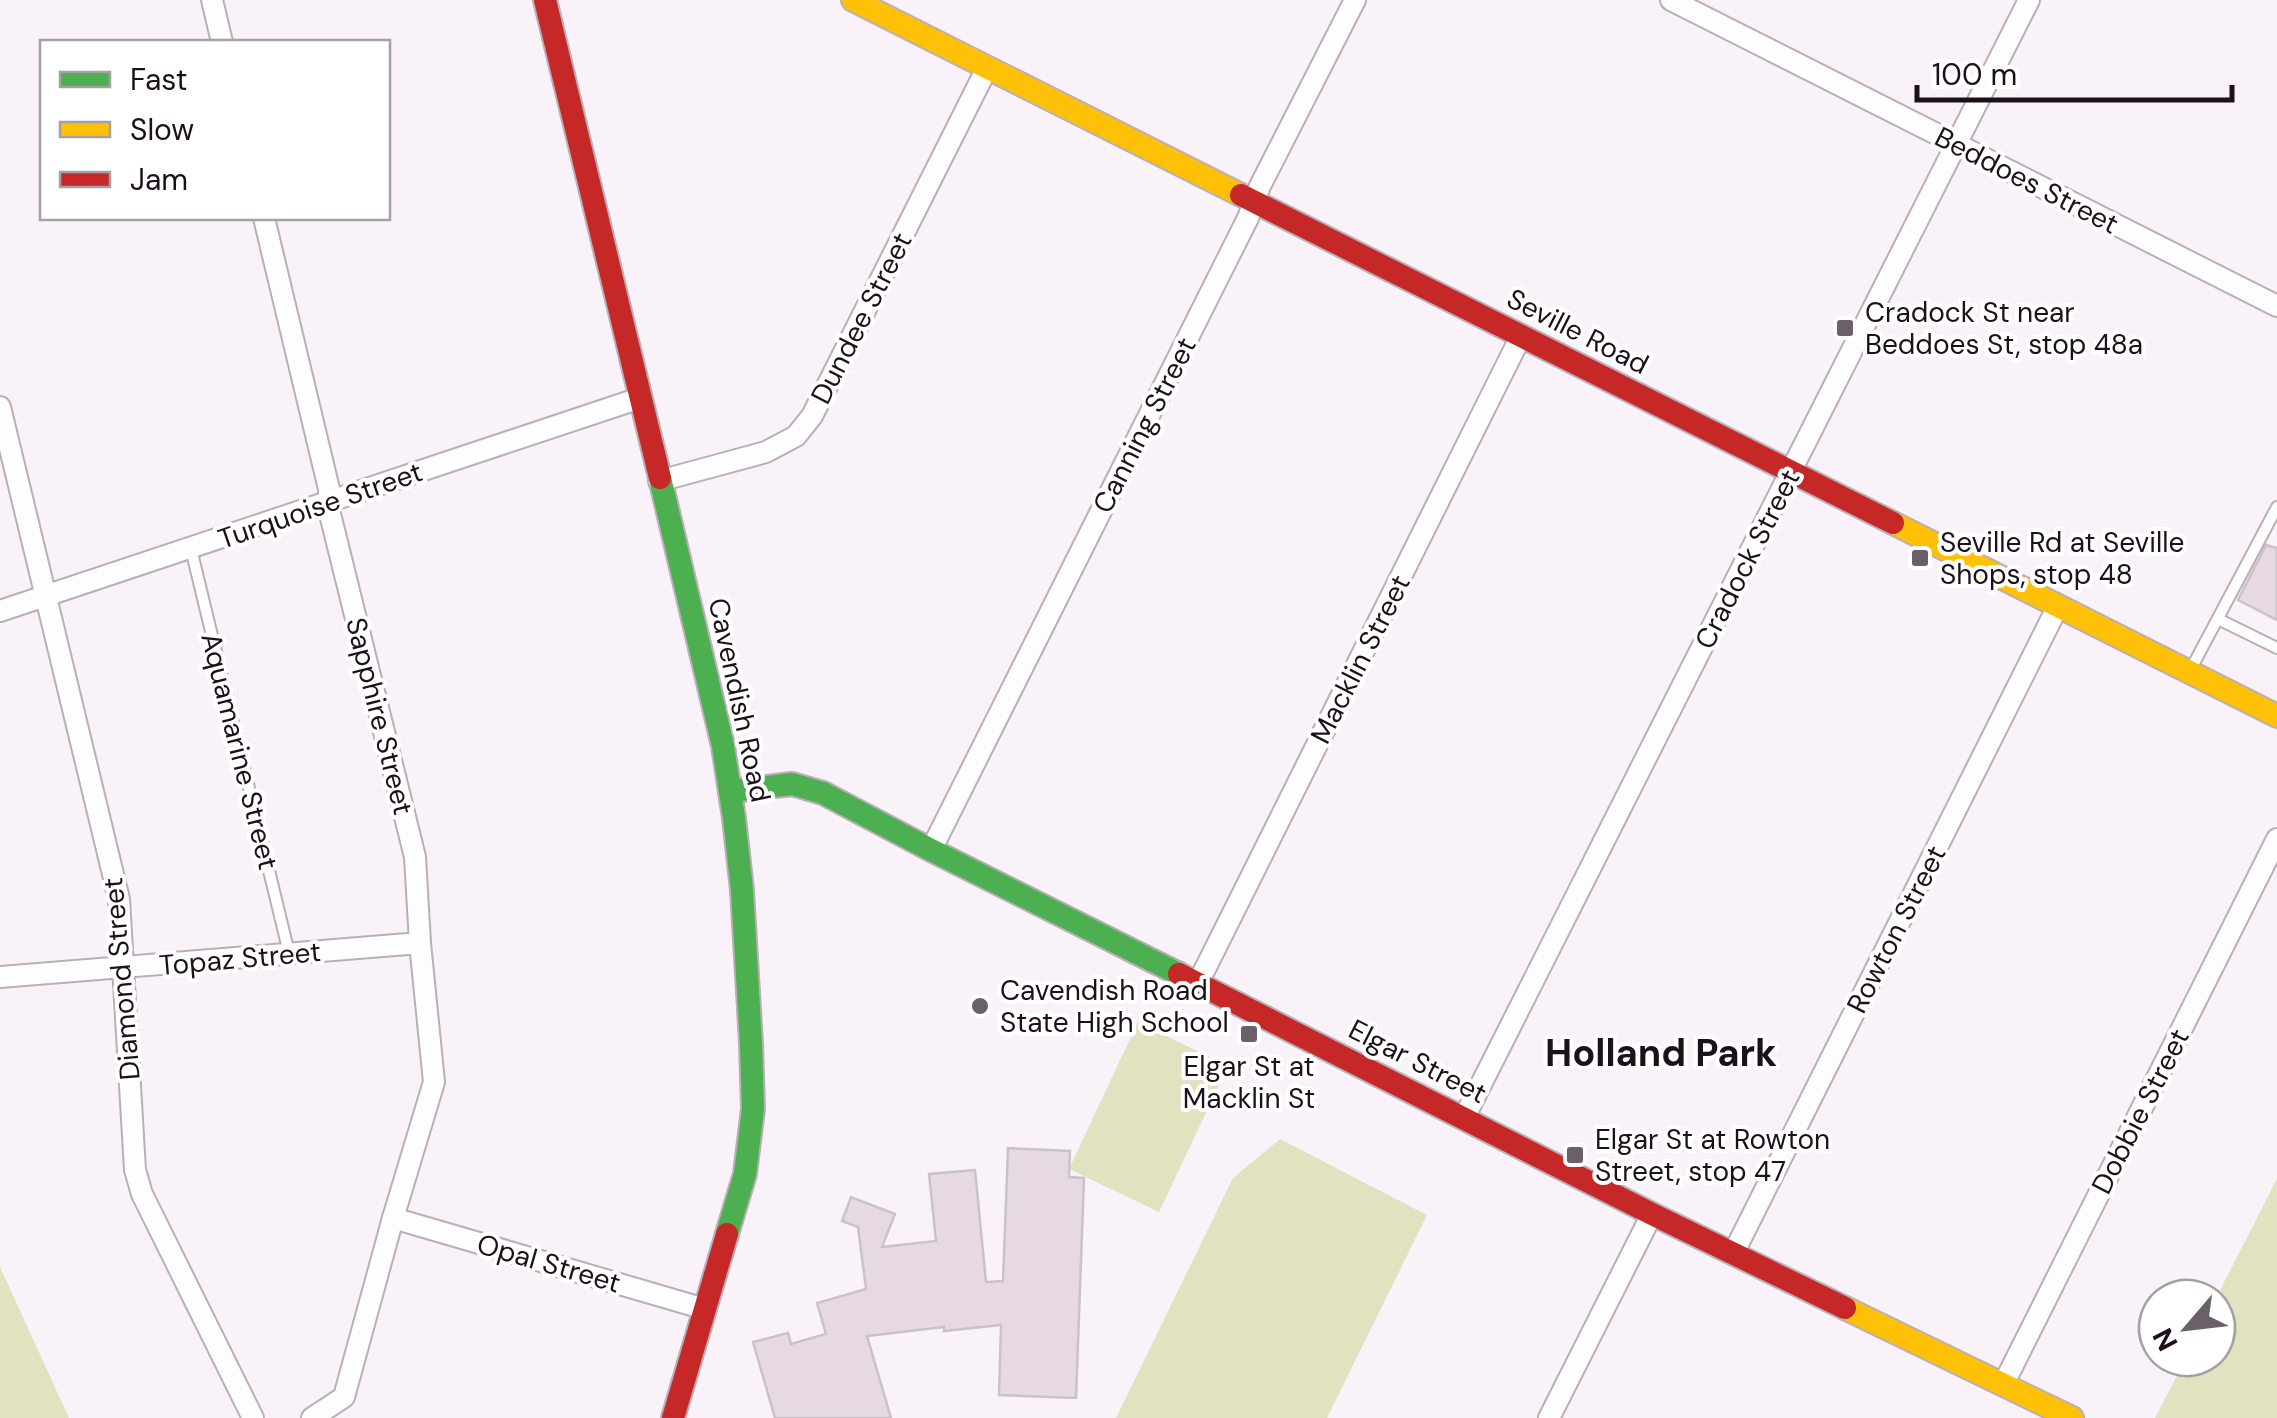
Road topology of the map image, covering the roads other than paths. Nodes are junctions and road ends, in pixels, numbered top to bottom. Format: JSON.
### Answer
{"nodes":[{"id":1,"x":212,"y":0,"type":"edge"},
{"id":2,"x":545,"y":0,"type":"edge"},
{"id":3,"x":853,"y":0,"type":"edge"},
{"id":4,"x":1355,"y":0,"type":"edge"},
{"id":5,"x":1671,"y":0,"type":"edge"},
{"id":6,"x":2028,"y":0,"type":"edge"},
{"id":7,"x":222,"y":40,"type":"edge"},
{"id":8,"x":987,"y":68,"type":"junction"},
{"id":9,"x":1954,"y":143,"type":"junction"},
{"id":10,"x":1255,"y":202,"type":"junction"},
{"id":11,"x":264,"y":220,"type":"edge"},
{"id":12,"x":2277,"y":306,"type":"edge"},
{"id":13,"x":1521,"y":336,"type":"junction"},
{"id":14,"x":640,"y":398,"type":"junction"},
{"id":15,"x":0,"y":406,"type":"edge"},
{"id":16,"x":1791,"y":473,"type":"junction"},
{"id":17,"x":659,"y":480,"type":"junction"},
{"id":18,"x":330,"y":501,"type":"junction"},
{"id":19,"x":2277,"y":507,"type":"edge"},
{"id":20,"x":191,"y":549,"type":"junction"},
{"id":21,"x":45,"y":596,"type":"junction"},
{"id":22,"x":2058,"y":606,"type":"junction"},
{"id":23,"x":0,"y":610,"type":"edge"},
{"id":24,"x":2218,"y":619,"type":"junction"},
{"id":25,"x":2277,"y":648,"type":"edge"},
{"id":26,"x":2190,"y":673,"type":"junction"},
{"id":27,"x":2277,"y":716,"type":"edge"},
{"id":28,"x":732,"y":791,"type":"junction"},
{"id":29,"x":2277,"y":838,"type":"edge"},
{"id":30,"x":931,"y":850,"type":"junction"},
{"id":31,"x":420,"y":943,"type":"junction"},
{"id":32,"x":289,"y":952,"type":"junction"},
{"id":33,"x":123,"y":968,"type":"junction"},
{"id":34,"x":0,"y":977,"type":"edge"},
{"id":35,"x":1198,"y":983,"type":"junction"},
{"id":36,"x":1464,"y":1118,"type":"junction"},
{"id":37,"x":1652,"y":1214,"type":"junction"},
{"id":38,"x":393,"y":1218,"type":"junction"},
{"id":39,"x":1734,"y":1252,"type":"junction"},
{"id":40,"x":705,"y":1309,"type":"junction"},
{"id":41,"x":2004,"y":1383,"type":"junction"},
{"id":42,"x":253,"y":1418,"type":"edge"},
{"id":43,"x":312,"y":1418,"type":"edge"},
{"id":44,"x":673,"y":1418,"type":"edge"},
{"id":45,"x":1549,"y":1418,"type":"edge"},
{"id":46,"x":2072,"y":1418,"type":"edge"}],
"edges":[{"from":1,"to":7,"type":"street"},
{"from":2,"to":14,"type":"street","name":"Cavendish Road"},
{"from":3,"to":8,"type":"street","name":"Seville Road"},
{"from":4,"to":10,"type":"street","name":"Canning Street"},
{"from":5,"to":9,"type":"street","name":"Beddoes Street"},
{"from":6,"to":9,"type":"street","name":"Cradock Street"},
{"from":8,"to":10,"type":"street","name":"Seville Road"},
{"from":8,"to":17,"type":"street","name":"Dundee Street"},
{"from":9,"to":12,"type":"street","name":"Beddoes Street"},
{"from":9,"to":16,"type":"street","name":"Cradock Street"},
{"from":10,"to":13,"type":"street","name":"Seville Road"},
{"from":10,"to":30,"type":"street","name":"Canning Street"},
{"from":11,"to":18,"type":"street","name":"Sapphire Street"},
{"from":13,"to":16,"type":"street","name":"Seville Road"},
{"from":13,"to":35,"type":"street","name":"Macklin Street"},
{"from":14,"to":17,"type":"street","name":"Cavendish Road"},
{"from":14,"to":18,"type":"street","name":"Turquoise Street"},
{"from":15,"to":21,"type":"street","name":"Diamond Street"},
{"from":16,"to":22,"type":"street","name":"Seville Road"},
{"from":16,"to":36,"type":"street","name":"Cradock Street"},
{"from":17,"to":28,"type":"street","name":"Cavendish Road"},
{"from":18,"to":20,"type":"street","name":"Turquoise Street"},
{"from":18,"to":31,"type":"street","name":"Sapphire Street"},
{"from":19,"to":24,"type":"lane"},
{"from":20,"to":21,"type":"street","name":"Turquoise Street"},
{"from":20,"to":32,"type":"lane","name":"Aquamarine Street"},
{"from":21,"to":23,"type":"street","name":"Turquoise Street"},
{"from":21,"to":33,"type":"street","name":"Diamond Street"},
{"from":22,"to":26,"type":"street","name":"Seville Road"},
{"from":22,"to":39,"type":"street","name":"Rowton Street"},
{"from":24,"to":25,"type":"lane"},
{"from":24,"to":26,"type":"lane"},
{"from":26,"to":27,"type":"street","name":"Seville Road"},
{"from":28,"to":30,"type":"street","name":"Elgar Street"},
{"from":28,"to":40,"type":"street","name":"Cavendish Road"},
{"from":29,"to":41,"type":"street","name":"Dobbie Street"},
{"from":30,"to":35,"type":"street","name":"Elgar Street"},
{"from":31,"to":32,"type":"street","name":"Topaz Street"},
{"from":31,"to":38,"type":"street","name":"Sapphire Street"},
{"from":32,"to":33,"type":"street","name":"Topaz Street"},
{"from":33,"to":34,"type":"street","name":"Topaz Street"},
{"from":33,"to":42,"type":"street","name":"Diamond Street"},
{"from":35,"to":36,"type":"street","name":"Elgar Street"},
{"from":36,"to":37,"type":"street","name":"Elgar Street"},
{"from":37,"to":39,"type":"street","name":"Elgar Street"},
{"from":37,"to":45,"type":"street"},
{"from":38,"to":40,"type":"street","name":"Opal Street"},
{"from":38,"to":43,"type":"street"},
{"from":39,"to":41,"type":"street","name":"Elgar Street"},
{"from":40,"to":44,"type":"street","name":"Cavendish Road"},
{"from":41,"to":46,"type":"street","name":"Elgar Street"}]}
